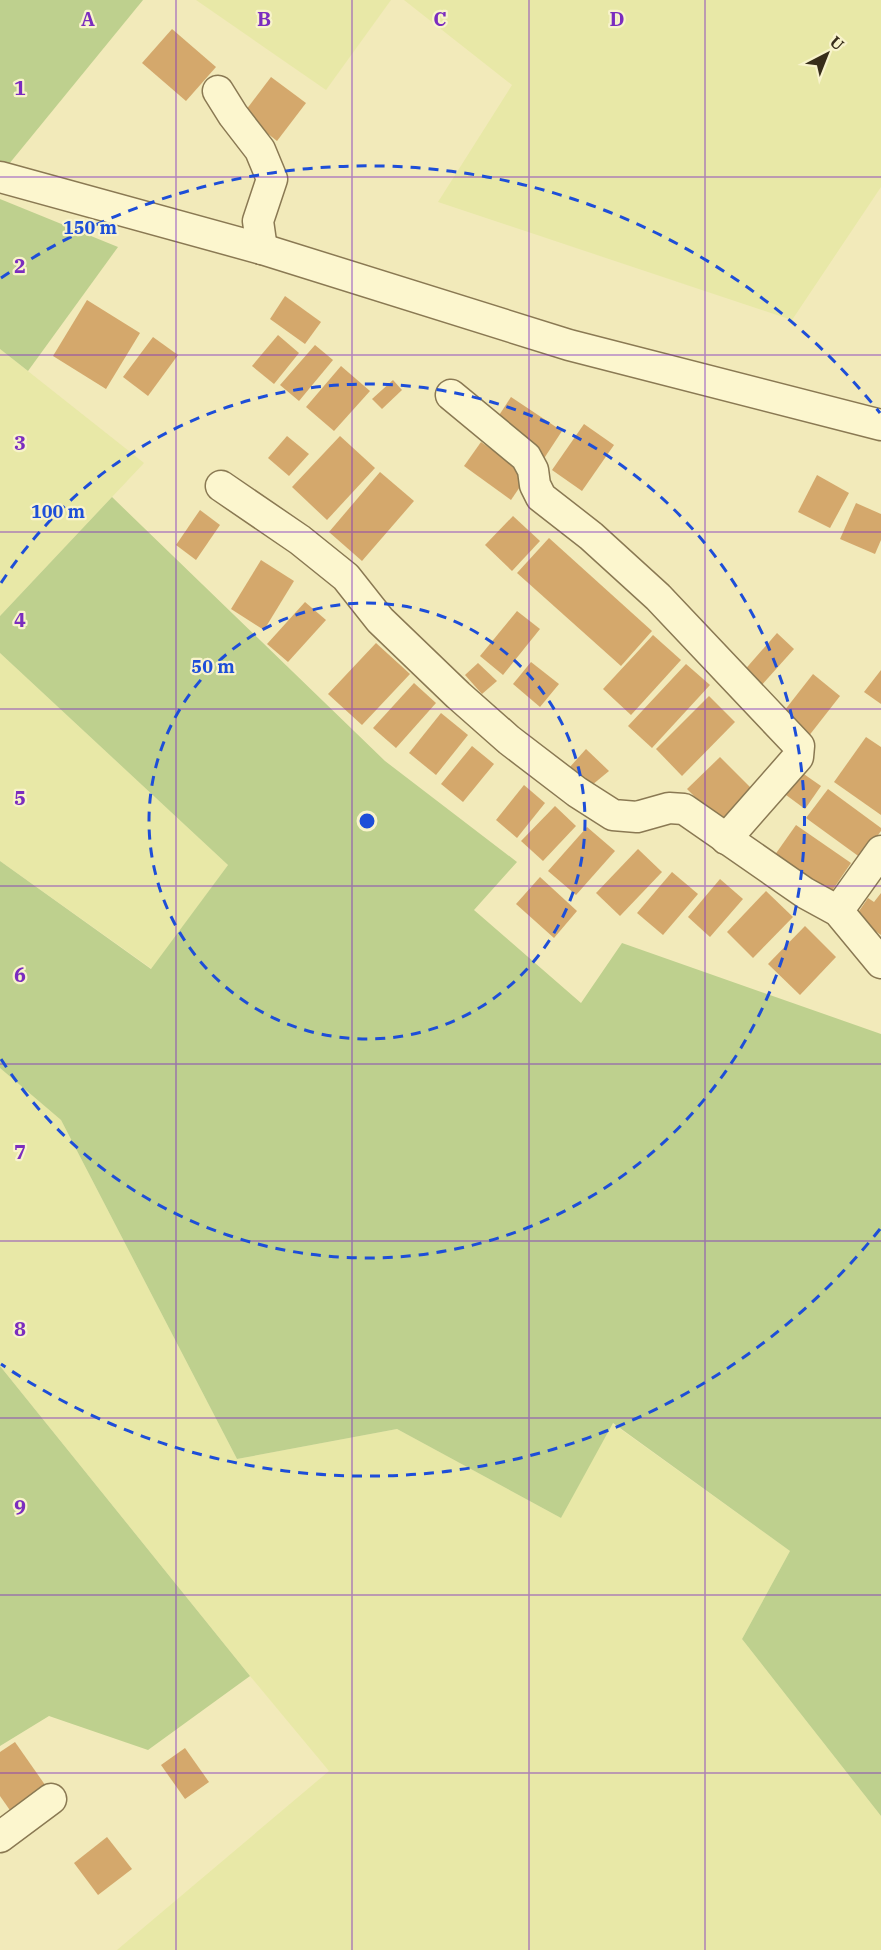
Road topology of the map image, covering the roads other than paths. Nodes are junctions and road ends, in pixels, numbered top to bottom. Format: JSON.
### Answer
{"nodes":[{"id":1,"x":218,"y":91,"type":"dead end"},
{"id":2,"x":0,"y":177,"type":"edge"},
{"id":3,"x":260,"y":235,"type":"junction"},
{"id":4,"x":451,"y":395,"type":"dead end"},
{"id":5,"x":881,"y":425,"type":"edge"},
{"id":6,"x":221,"y":486,"type":"dead end"},
{"id":7,"x":726,"y":839,"type":"junction"},
{"id":8,"x":881,"y":851,"type":"edge"},
{"id":9,"x":838,"y":911,"type":"junction"},
{"id":10,"x":881,"y":963,"type":"edge"},
{"id":11,"x":51,"y":1799,"type":"dead end"},
{"id":12,"x":0,"y":1837,"type":"edge"}],
"edges":[{"from":1,"to":3,"type":"street"},
{"from":2,"to":3,"type":"street"},
{"from":3,"to":5,"type":"street"},
{"from":4,"to":7,"type":"street"},
{"from":6,"to":7,"type":"street"},
{"from":7,"to":9,"type":"street"},
{"from":8,"to":9,"type":"street"},
{"from":9,"to":10,"type":"street"},
{"from":11,"to":12,"type":"street"}]}
